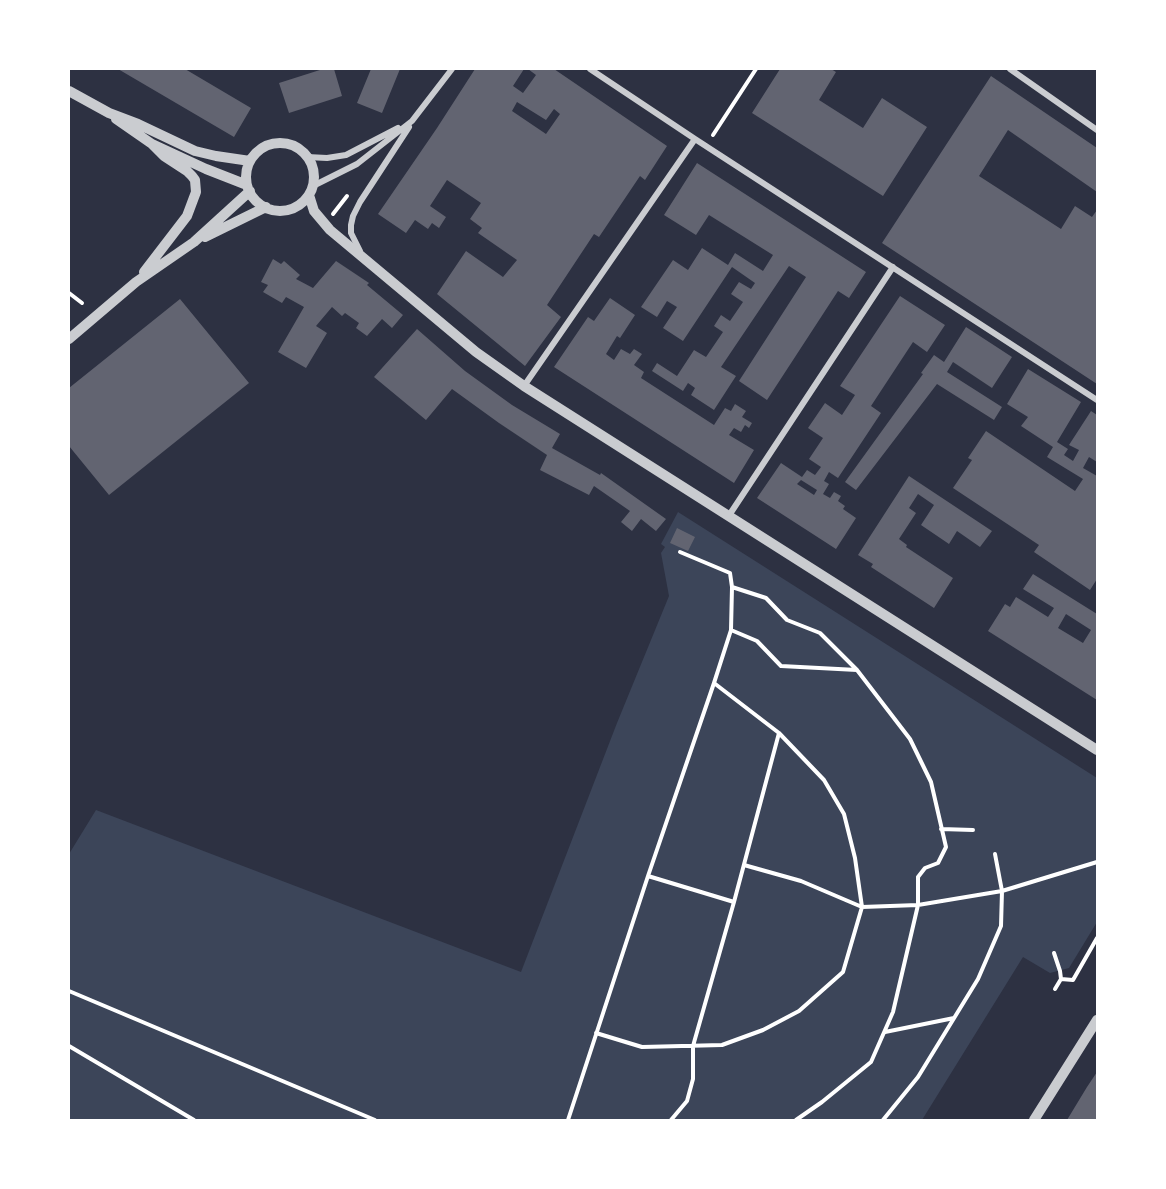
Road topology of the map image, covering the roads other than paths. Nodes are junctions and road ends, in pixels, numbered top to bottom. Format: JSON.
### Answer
{"nodes":[{"id":1,"x":590,"y":69,"type":"edge"},
{"id":2,"x":1010,"y":69,"type":"edge"},
{"id":3,"x":448,"y":71,"type":"edge"},
{"id":4,"x":69,"y":91,"type":"edge"},
{"id":5,"x":109,"y":113,"type":"junction"},
{"id":6,"x":412,"y":121,"type":"junction"},
{"id":7,"x":1097,"y":130,"type":"edge"},
{"id":8,"x":695,"y":139,"type":"junction"},
{"id":9,"x":152,"y":144,"type":"junction"},
{"id":10,"x":307,"y":157,"type":"junction"},
{"id":11,"x":250,"y":160,"type":"junction"},
{"id":12,"x":248,"y":188,"type":"junction"},
{"id":13,"x":311,"y":190,"type":"junction"},
{"id":14,"x":266,"y":207,"type":"junction"},
{"id":15,"x":194,"y":242,"type":"junction"},
{"id":16,"x":363,"y":257,"type":"junction"},
{"id":17,"x":893,"y":267,"type":"junction"},
{"id":18,"x":136,"y":282,"type":"junction"},
{"id":19,"x":69,"y":339,"type":"edge"},
{"id":20,"x":524,"y":386,"type":"junction"},
{"id":21,"x":1097,"y":400,"type":"edge"},
{"id":22,"x":728,"y":517,"type":"junction"},
{"id":23,"x":1097,"y":750,"type":"edge"},
{"id":24,"x":1097,"y":1020,"type":"edge"},
{"id":25,"x":1034,"y":1120,"type":"edge"}],
"edges":[{"from":1,"to":8,"type":"street"},
{"from":2,"to":7,"type":"street"},
{"from":3,"to":6,"type":"street"},
{"from":4,"to":5,"type":"street"},
{"from":5,"to":9,"type":"street"},
{"from":5,"to":11,"type":"street"},
{"from":6,"to":10,"type":"street"},
{"from":6,"to":13,"type":"street"},
{"from":6,"to":16,"type":"street"},
{"from":8,"to":17,"type":"street"},
{"from":8,"to":20,"type":"street"},
{"from":9,"to":12,"type":"street"},
{"from":9,"to":18,"type":"street"},
{"from":10,"to":11,"type":"street"},
{"from":10,"to":13,"type":"street"},
{"from":11,"to":12,"type":"street"},
{"from":12,"to":14,"type":"street"},
{"from":12,"to":15,"type":"street"},
{"from":13,"to":14,"type":"street"},
{"from":13,"to":16,"type":"street"},
{"from":14,"to":15,"type":"street"},
{"from":15,"to":18,"type":"street"},
{"from":16,"to":20,"type":"street"},
{"from":17,"to":21,"type":"street"},
{"from":17,"to":22,"type":"street"},
{"from":18,"to":19,"type":"street"},
{"from":20,"to":22,"type":"street"},
{"from":22,"to":23,"type":"street"},
{"from":24,"to":25,"type":"street"}]}
